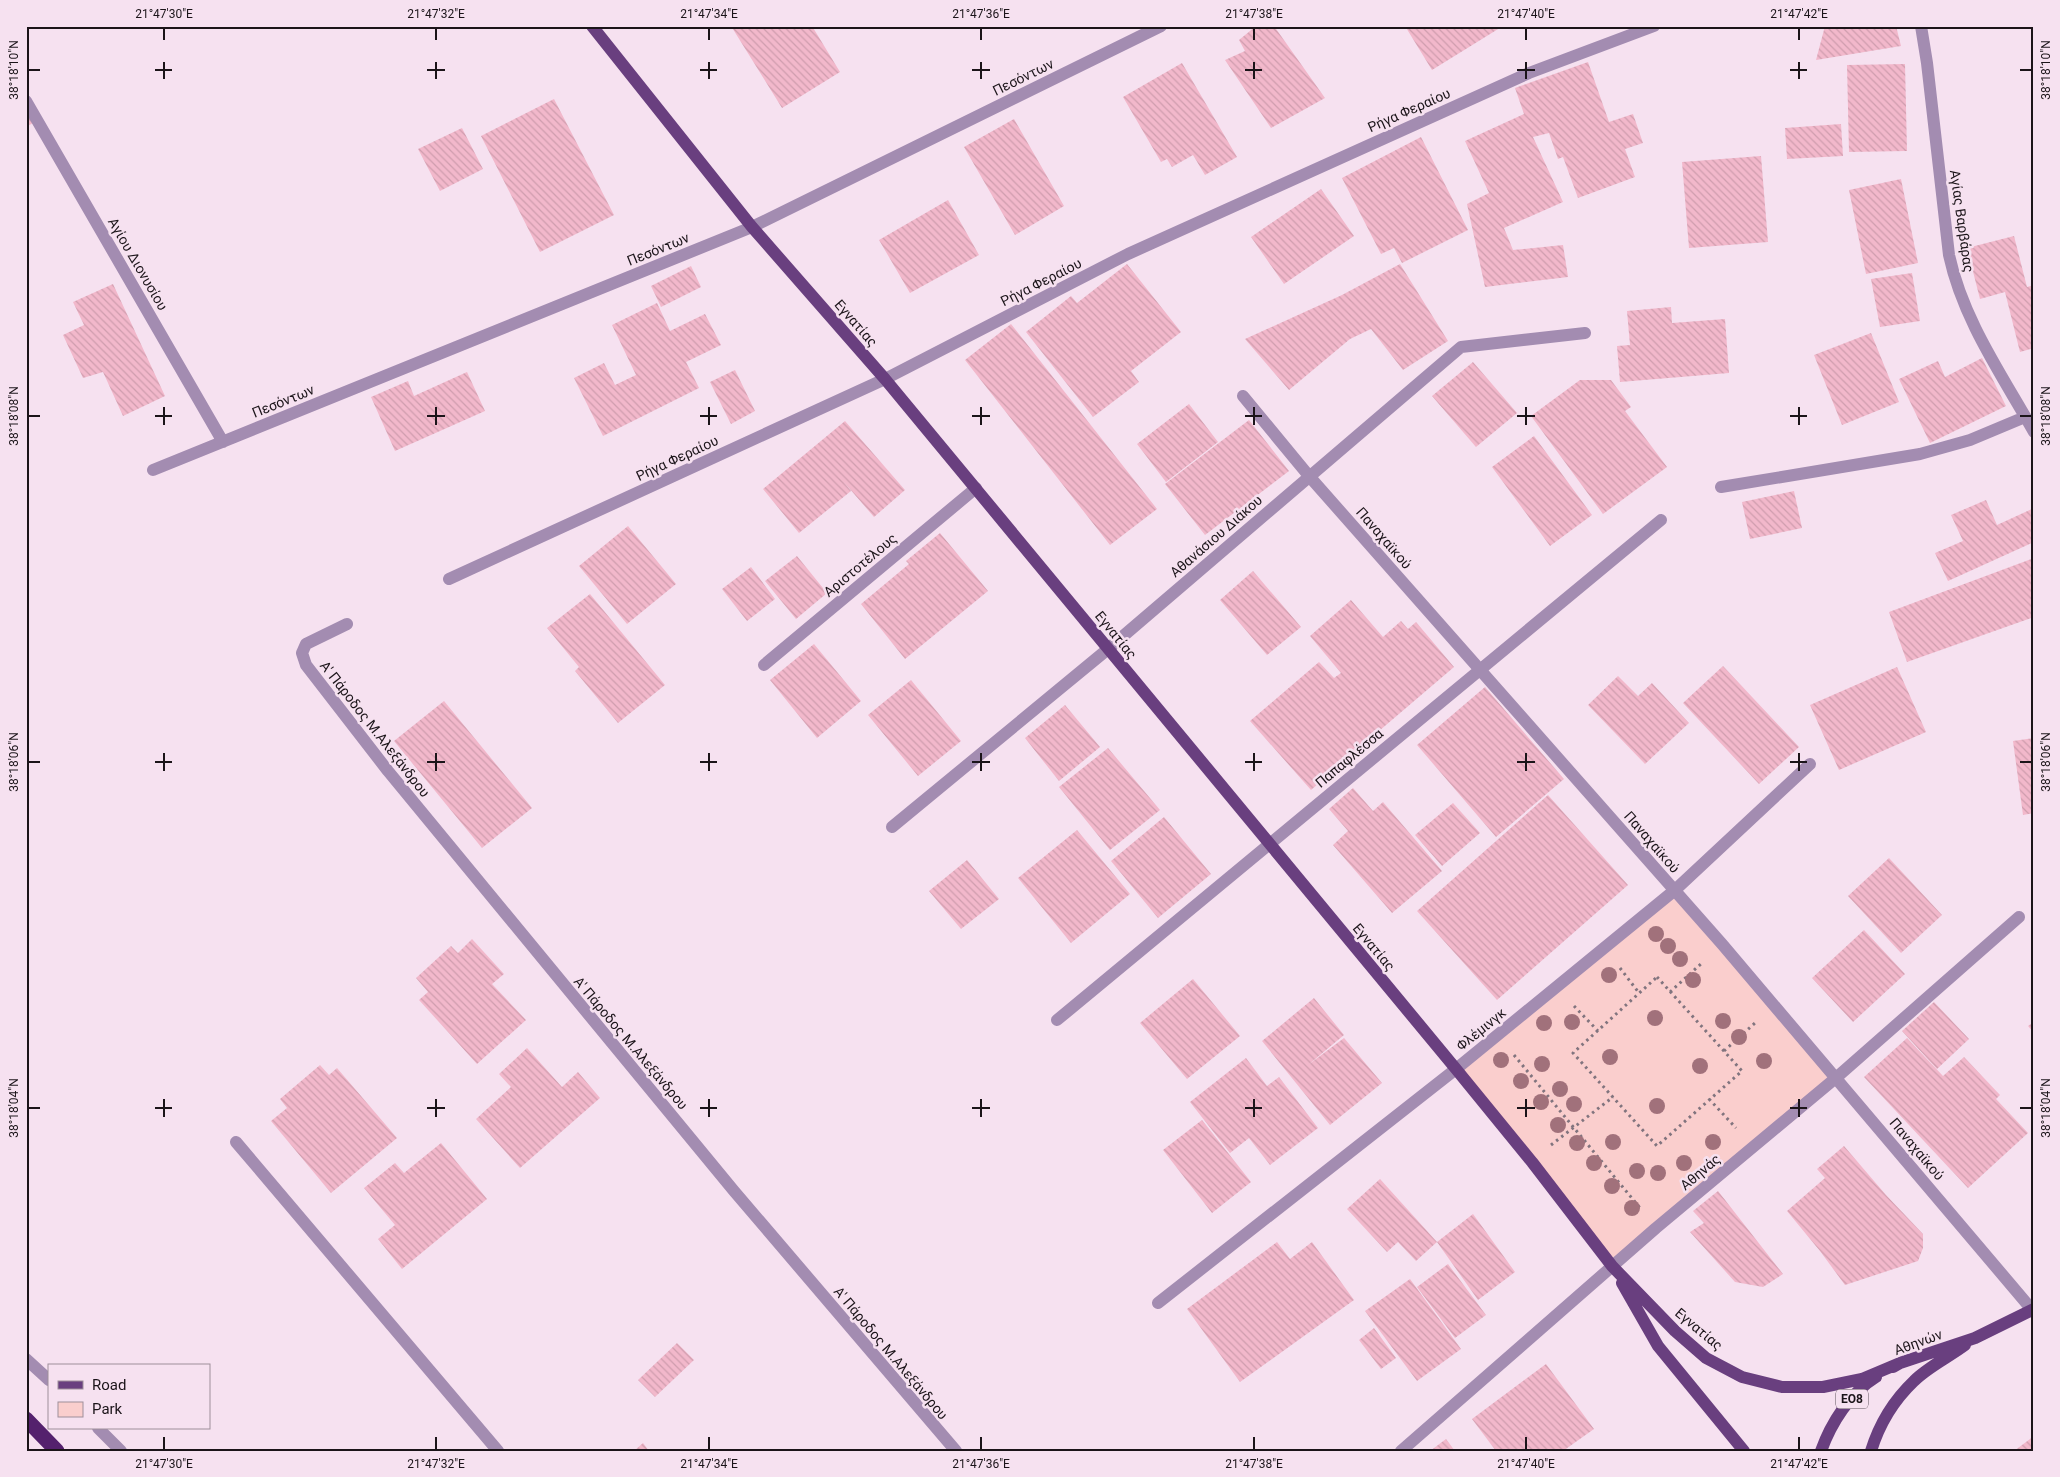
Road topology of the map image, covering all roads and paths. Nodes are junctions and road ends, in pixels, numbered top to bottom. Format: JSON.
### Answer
{"nodes":[{"id":1,"x":592,"y":26,"type":"edge"},
{"id":2,"x":1161,"y":26,"type":"edge"},
{"id":3,"x":1654,"y":26,"type":"edge"},
{"id":4,"x":1921,"y":26,"type":"edge"},
{"id":5,"x":26,"y":101,"type":"edge"},
{"id":6,"x":752,"y":227,"type":"junction"},
{"id":7,"x":1585,"y":333,"type":"dead end"},
{"id":8,"x":885,"y":379,"type":"junction"},
{"id":9,"x":1243,"y":396,"type":"dead end"},
{"id":10,"x":2025,"y":417,"type":"junction"},
{"id":11,"x":2034,"y":432,"type":"edge"},
{"id":12,"x":223,"y":442,"type":"junction"},
{"id":13,"x":154,"y":470,"type":"dead end"},
{"id":14,"x":1309,"y":476,"type":"junction"},
{"id":15,"x":1721,"y":487,"type":"dead end"},
{"id":16,"x":976,"y":488,"type":"junction"},
{"id":17,"x":1661,"y":520,"type":"dead end"},
{"id":18,"x":449,"y":579,"type":"dead end"},
{"id":19,"x":347,"y":624,"type":"dead end"},
{"id":20,"x":1108,"y":649,"type":"junction"},
{"id":21,"x":764,"y":665,"type":"dead end"},
{"id":22,"x":1479,"y":669,"type":"junction"},
{"id":23,"x":1810,"y":764,"type":"dead end"},
{"id":24,"x":892,"y":827,"type":"dead end"},
{"id":25,"x":1268,"y":844,"type":"junction"},
{"id":26,"x":1675,"y":890,"type":"junction"},
{"id":27,"x":2020,"y":917,"type":"dead end"},
{"id":28,"x":1722,"y":944,"type":"junction"},
{"id":29,"x":1556,"y":988,"type":"junction"},
{"id":30,"x":1670,"y":992,"type":"junction"},
{"id":31,"x":1775,"y":1006,"type":"junction"},
{"id":32,"x":1057,"y":1020,"type":"dead end"},
{"id":33,"x":1598,"y":1031,"type":"junction"},
{"id":34,"x":1498,"y":1035,"type":"junction"},
{"id":35,"x":1724,"y":1051,"type":"junction"},
{"id":36,"x":1456,"y":1069,"type":"junction"},
{"id":37,"x":1837,"y":1078,"type":"junction"},
{"id":38,"x":1613,"y":1097,"type":"junction"},
{"id":39,"x":1709,"y":1099,"type":"junction"},
{"id":40,"x":1573,"y":1127,"type":"junction"},
{"id":41,"x":236,"y":1142,"type":"dead end"},
{"id":42,"x":1753,"y":1147,"type":"junction"},
{"id":43,"x":1656,"y":1228,"type":"junction"},
{"id":44,"x":1612,"y":1266,"type":"junction"},
{"id":45,"x":1158,"y":1303,"type":"dead end"},
{"id":46,"x":2033,"y":1310,"type":"edge"},
{"id":47,"x":1975,"y":1338,"type":"junction"},
{"id":48,"x":26,"y":1359,"type":"edge"},
{"id":49,"x":1900,"y":1363,"type":"junction"},
{"id":50,"x":48,"y":1379,"type":"edge"},
{"id":51,"x":26,"y":1419,"type":"edge"},
{"id":52,"x":100,"y":1430,"type":"edge"},
{"id":53,"x":57,"y":1451,"type":"edge"},
{"id":54,"x":121,"y":1451,"type":"edge"},
{"id":55,"x":498,"y":1451,"type":"edge"},
{"id":56,"x":956,"y":1451,"type":"edge"},
{"id":57,"x":1401,"y":1451,"type":"edge"},
{"id":58,"x":1744,"y":1451,"type":"edge"},
{"id":59,"x":1821,"y":1451,"type":"edge"},
{"id":60,"x":1871,"y":1451,"type":"edge"}],
"edges":[{"from":1,"to":6,"type":"main road","name":"Εγνατίας"},
{"from":2,"to":6,"type":"street","name":"Πεσόντων"},
{"from":3,"to":8,"type":"street","name":"Ρήγα Φεραίου"},
{"from":4,"to":10,"type":"street","name":"Αγίας Βαρβάρας"},
{"from":5,"to":12,"type":"street","name":"Αγίου Διονυσίου"},
{"from":6,"to":8,"type":"main road","name":"Εγνατίας"},
{"from":6,"to":12,"type":"street","name":"Πεσόντων"},
{"from":7,"to":14,"type":"street","name":"Αθανάσιου Διάκου"},
{"from":8,"to":16,"type":"main road","name":"Εγνατίας"},
{"from":8,"to":18,"type":"street","name":"Ρήγα Φεραίου"},
{"from":9,"to":14,"type":"street","name":"Παναχαϊκού"},
{"from":10,"to":11,"type":"street","name":"Αγίας Βαρβάρας"},
{"from":10,"to":15,"type":"street"},
{"from":12,"to":13,"type":"street","name":"Πεσόντων"},
{"from":14,"to":20,"type":"street","name":"Αθανάσιου Διάκου"},
{"from":14,"to":22,"type":"street","name":"Παναχαϊκού"},
{"from":16,"to":20,"type":"main road","name":"Εγνατίας"},
{"from":16,"to":21,"type":"street","name":"Αριστοτέλους"},
{"from":17,"to":22,"type":"street","name":"Παπαφλέσσα"},
{"from":19,"to":56,"type":"street","name":"Α' Πάροδος Μ.Αλεξάνδρου"},
{"from":20,"to":24,"type":"street","name":"Αθανάσιου Διάκου"},
{"from":20,"to":25,"type":"main road","name":"Εγνατίας"},
{"from":22,"to":25,"type":"street","name":"Παπαφλέσσα"},
{"from":22,"to":26,"type":"street","name":"Παναχαϊκού"},
{"from":23,"to":26,"type":"street","name":"Φλέμινγκ"},
{"from":25,"to":32,"type":"street","name":"Παπαφλέσσα"},
{"from":25,"to":36,"type":"main road","name":"Εγνατίας"},
{"from":26,"to":28,"type":"street","name":"Παναχαϊκού"},
{"from":26,"to":29,"type":"street","name":"Φλέμινγκ"},
{"from":27,"to":37,"type":"street","name":"Αθηνάς"},
{"from":28,"to":30,"type":"path"},
{"from":28,"to":31,"type":"street","name":"Παναχαϊκού"},
{"from":29,"to":33,"type":"path"},
{"from":29,"to":34,"type":"street","name":"Φλέμινγκ"},
{"from":30,"to":33,"type":"path"},
{"from":30,"to":35,"type":"path"},
{"from":31,"to":35,"type":"path"},
{"from":31,"to":37,"type":"street","name":"Παναχαϊκού"},
{"from":33,"to":38,"type":"path"},
{"from":34,"to":36,"type":"street","name":"Φλέμινγκ"},
{"from":34,"to":40,"type":"path"},
{"from":35,"to":39,"type":"path"},
{"from":36,"to":44,"type":"main road","name":"Εγνατίας"},
{"from":36,"to":45,"type":"street","name":"Φλέμινγκ"},
{"from":37,"to":42,"type":"street","name":"Αθηνάς"},
{"from":37,"to":46,"type":"street","name":"Παναχαϊκού"},
{"from":38,"to":39,"type":"path"},
{"from":38,"to":40,"type":"path"},
{"from":39,"to":42,"type":"path"},
{"from":40,"to":43,"type":"path"},
{"from":41,"to":55,"type":"street"},
{"from":42,"to":43,"type":"street","name":"Αθηνάς"},
{"from":43,"to":44,"type":"street","name":"Αθηνάς"},
{"from":44,"to":49,"type":"main road","name":"Εγνατίας"},
{"from":44,"to":57,"type":"street","name":"Αθηνάς"},
{"from":44,"to":58,"type":"main road","name":"Εγνατίας"},
{"from":46,"to":47,"type":"main road","name":"Αθηνών","number":"ΕΟ8"},
{"from":47,"to":49,"type":"main road","name":"Αθηνών","number":"ΕΟ8"},
{"from":47,"to":60,"type":"main road","name":"Αθηνών","number":"ΕΟ8"},
{"from":48,"to":50,"type":"street"},
{"from":49,"to":59,"type":"main road","name":"Αθηνών","number":"ΕΟ8"},
{"from":51,"to":53,"type":"highway"},
{"from":52,"to":54,"type":"street"}]}
